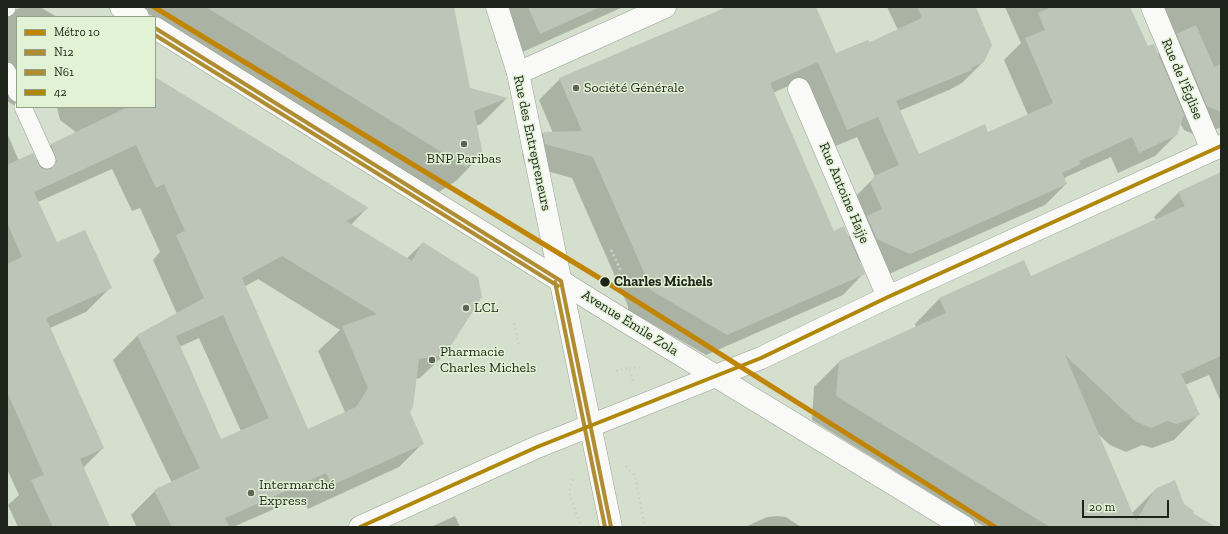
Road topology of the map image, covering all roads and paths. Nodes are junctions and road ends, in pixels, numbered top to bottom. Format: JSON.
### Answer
{"nodes":[{"id":1,"x":121,"y":7,"type":"edge"},
{"id":2,"x":497,"y":7,"type":"edge"},
{"id":3,"x":665,"y":7,"type":"edge"},
{"id":4,"x":1152,"y":7,"type":"edge"},
{"id":5,"x":136,"y":16,"type":"edge"},
{"id":6,"x":156,"y":29,"type":"edge"},
{"id":7,"x":7,"y":71,"type":"edge"},
{"id":8,"x":518,"y":73,"type":"junction"},
{"id":9,"x":799,"y":89,"type":"dead end"},
{"id":10,"x":16,"y":91,"type":"edge"},
{"id":11,"x":23,"y":108,"type":"edge"},
{"id":12,"x":1217,"y":148,"type":"edge"},
{"id":13,"x":47,"y":160,"type":"dead end"},
{"id":14,"x":611,"y":250,"type":"dead end"},
{"id":15,"x":621,"y":271,"type":"dead end"},
{"id":16,"x":561,"y":281,"type":"junction"},
{"id":17,"x":888,"y":297,"type":"junction"},
{"id":18,"x":514,"y":323,"type":"dead end"},
{"id":19,"x":519,"y":346,"type":"dead end"},
{"id":20,"x":640,"y":366,"type":"dead end"},
{"id":21,"x":629,"y":368,"type":"junction"},
{"id":22,"x":616,"y":371,"type":"dead end"},
{"id":23,"x":715,"y":376,"type":"junction"},
{"id":24,"x":634,"y":386,"type":"dead end"},
{"id":25,"x":590,"y":424,"type":"junction"},
{"id":26,"x":360,"y":527,"type":"edge"},
{"id":27,"x":611,"y":527,"type":"edge"},
{"id":28,"x":964,"y":527,"type":"edge"}],
"edges":[{"from":1,"to":5,"type":"street"},
{"from":2,"to":8,"type":"street","name":"Rue des Entrepreneurs"},
{"from":3,"to":8,"type":"street"},
{"from":4,"to":12,"type":"street","name":"Rue de l'Église"},
{"from":6,"to":16,"type":"street","name":"Avenue Émile Zola"},
{"from":7,"to":10,"type":"street"},
{"from":8,"to":16,"type":"street","name":"Rue des Entrepreneurs"},
{"from":9,"to":17,"type":"street","name":"Rue Antoine Hajje"},
{"from":11,"to":13,"type":"street"},
{"from":12,"to":17,"type":"street"},
{"from":14,"to":15,"type":"path"},
{"from":16,"to":23,"type":"street","name":"Avenue Émile Zola"},
{"from":16,"to":25,"type":"street","name":"Rue des Entrepreneurs"},
{"from":17,"to":23,"type":"street"},
{"from":18,"to":19,"type":"path"},
{"from":20,"to":21,"type":"path"},
{"from":21,"to":22,"type":"path"},
{"from":21,"to":24,"type":"path"},
{"from":23,"to":25,"type":"street"},
{"from":23,"to":28,"type":"street","name":"Avenue Émile Zola"},
{"from":25,"to":26,"type":"street"},
{"from":25,"to":27,"type":"street","name":"Rue des Entrepreneurs"}]}
